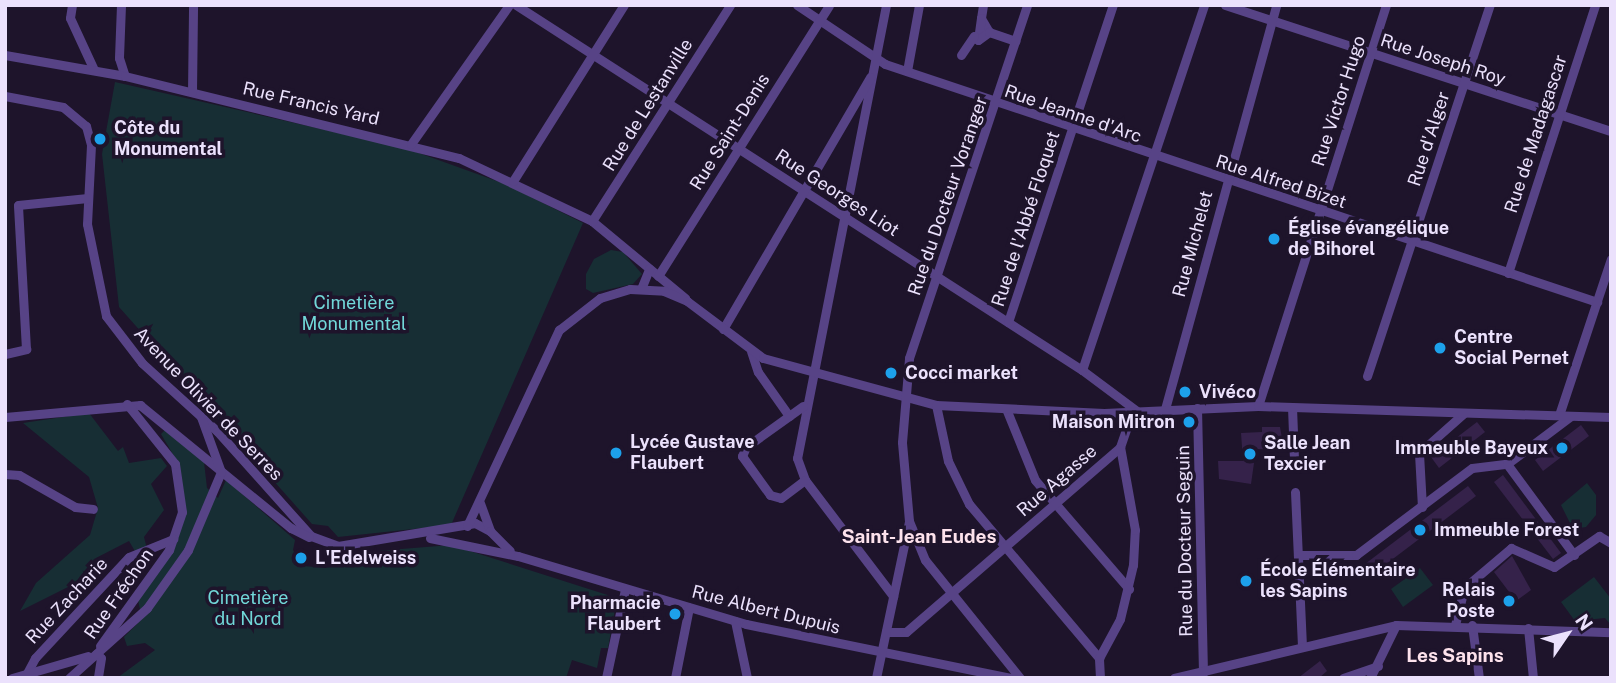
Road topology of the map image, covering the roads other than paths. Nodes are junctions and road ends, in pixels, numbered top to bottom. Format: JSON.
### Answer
{"nodes":[{"id":1,"x":72,"y":5,"type":"edge"},
{"id":2,"x":121,"y":5,"type":"edge"},
{"id":3,"x":193,"y":5,"type":"edge"},
{"id":4,"x":509,"y":5,"type":"edge"},
{"id":5,"x":516,"y":5,"type":"edge"},
{"id":6,"x":624,"y":5,"type":"edge"},
{"id":7,"x":730,"y":5,"type":"edge"},
{"id":8,"x":797,"y":5,"type":"edge"},
{"id":9,"x":829,"y":5,"type":"edge"},
{"id":10,"x":886,"y":5,"type":"edge"},
{"id":11,"x":919,"y":5,"type":"edge"},
{"id":12,"x":983,"y":5,"type":"edge"},
{"id":13,"x":1027,"y":5,"type":"edge"},
{"id":14,"x":1113,"y":5,"type":"edge"},
{"id":15,"x":1204,"y":5,"type":"edge"},
{"id":16,"x":1225,"y":5,"type":"edge"},
{"id":17,"x":1276,"y":5,"type":"edge"},
{"id":18,"x":1386,"y":5,"type":"edge"},
{"id":19,"x":1489,"y":5,"type":"edge"},
{"id":20,"x":1595,"y":5,"type":"edge"},
{"id":21,"x":981,"y":18,"type":"junction"},
{"id":22,"x":820,"y":20,"type":"junction"},
{"id":23,"x":1272,"y":21,"type":"junction"},
{"id":24,"x":989,"y":32,"type":"junction"},
{"id":25,"x":974,"y":36,"type":"junction"},
{"id":26,"x":1015,"y":41,"type":"junction"},
{"id":27,"x":1371,"y":53,"type":"junction"},
{"id":28,"x":593,"y":54,"type":"junction"},
{"id":29,"x":5,"y":55,"type":"edge"},
{"id":30,"x":961,"y":55,"type":"dead end"},
{"id":31,"x":875,"y":57,"type":"junction"},
{"id":32,"x":94,"y":70,"type":"junction"},
{"id":33,"x":906,"y":71,"type":"junction"},
{"id":34,"x":872,"y":74,"type":"junction"},
{"id":35,"x":125,"y":76,"type":"junction"},
{"id":36,"x":1464,"y":83,"type":"junction"},
{"id":37,"x":192,"y":92,"type":"junction"},
{"id":38,"x":5,"y":96,"type":"edge"},
{"id":39,"x":854,"y":97,"type":"junction"},
{"id":40,"x":868,"y":99,"type":"junction"},
{"id":41,"x":668,"y":102,"type":"junction"},
{"id":42,"x":996,"y":104,"type":"junction"},
{"id":43,"x":1559,"y":114,"type":"junction"},
{"id":44,"x":1072,"y":131,"type":"junction"},
{"id":45,"x":1611,"y":131,"type":"edge"},
{"id":46,"x":411,"y":144,"type":"junction"},
{"id":47,"x":739,"y":148,"type":"junction"},
{"id":48,"x":1154,"y":157,"type":"junction"},
{"id":49,"x":513,"y":181,"type":"junction"},
{"id":50,"x":1227,"y":181,"type":"junction"},
{"id":51,"x":802,"y":190,"type":"junction"},
{"id":52,"x":88,"y":198,"type":"junction"},
{"id":53,"x":1320,"y":211,"type":"junction"},
{"id":54,"x":845,"y":217,"type":"junction"},
{"id":55,"x":594,"y":222,"type":"junction"},
{"id":56,"x":1413,"y":242,"type":"junction"},
{"id":57,"x":1611,"y":259,"type":"edge"},
{"id":58,"x":649,"y":269,"type":"junction"},
{"id":59,"x":1508,"y":273,"type":"junction"},
{"id":60,"x":660,"y":277,"type":"junction"},
{"id":61,"x":937,"y":277,"type":"junction"},
{"id":62,"x":640,"y":289,"type":"junction"},
{"id":63,"x":662,"y":291,"type":"junction"},
{"id":64,"x":687,"y":301,"type":"junction"},
{"id":65,"x":1597,"y":302,"type":"junction"},
{"id":66,"x":1008,"y":323,"type":"junction"},
{"id":67,"x":723,"y":329,"type":"junction"},
{"id":68,"x":751,"y":351,"type":"junction"},
{"id":69,"x":5,"y":354,"type":"edge"},
{"id":70,"x":1082,"y":370,"type":"junction"},
{"id":71,"x":813,"y":373,"type":"junction"},
{"id":72,"x":1367,"y":376,"type":"dead end"},
{"id":73,"x":904,"y":398,"type":"junction"},
{"id":74,"x":127,"y":404,"type":"junction"},
{"id":75,"x":936,"y":405,"type":"junction"},
{"id":76,"x":803,"y":406,"type":"junction"},
{"id":77,"x":1258,"y":406,"type":"junction"},
{"id":78,"x":1292,"y":407,"type":"junction"},
{"id":79,"x":1198,"y":408,"type":"junction"},
{"id":80,"x":1165,"y":410,"type":"junction"},
{"id":81,"x":1007,"y":411,"type":"junction"},
{"id":82,"x":1134,"y":411,"type":"junction"},
{"id":83,"x":1464,"y":413,"type":"junction"},
{"id":84,"x":1559,"y":415,"type":"junction"},
{"id":85,"x":789,"y":416,"type":"junction"},
{"id":86,"x":1570,"y":416,"type":"junction"},
{"id":87,"x":5,"y":417,"type":"edge"},
{"id":88,"x":201,"y":417,"type":"junction"},
{"id":89,"x":1611,"y":417,"type":"edge"},
{"id":90,"x":1120,"y":447,"type":"junction"},
{"id":91,"x":1294,"y":460,"type":"dead end"},
{"id":92,"x":1507,"y":464,"type":"junction"},
{"id":93,"x":220,"y":472,"type":"junction"},
{"id":94,"x":5,"y":474,"type":"edge"},
{"id":95,"x":805,"y":480,"type":"junction"},
{"id":96,"x":1295,"y":492,"type":"dead end"},
{"id":97,"x":480,"y":503,"type":"junction"},
{"id":98,"x":1054,"y":504,"type":"junction"},
{"id":99,"x":1422,"y":507,"type":"junction"},
{"id":100,"x":93,"y":509,"type":"dead end"},
{"id":101,"x":909,"y":521,"type":"junction"},
{"id":102,"x":467,"y":526,"type":"junction"},
{"id":103,"x":490,"y":531,"type":"junction"},
{"id":104,"x":411,"y":537,"type":"junction"},
{"id":105,"x":173,"y":539,"type":"junction"},
{"id":106,"x":317,"y":540,"type":"junction"},
{"id":107,"x":1611,"y":543,"type":"edge"},
{"id":108,"x":479,"y":547,"type":"junction"},
{"id":109,"x":1003,"y":550,"type":"junction"},
{"id":110,"x":1298,"y":555,"type":"junction"},
{"id":111,"x":1574,"y":555,"type":"junction"},
{"id":112,"x":518,"y":556,"type":"junction"},
{"id":113,"x":625,"y":589,"type":"junction"},
{"id":114,"x":1129,"y":589,"type":"junction"},
{"id":115,"x":950,"y":595,"type":"junction"},
{"id":116,"x":893,"y":596,"type":"junction"},
{"id":117,"x":689,"y":607,"type":"junction"},
{"id":118,"x":735,"y":621,"type":"junction"},
{"id":119,"x":1396,"y":625,"type":"junction"},
{"id":120,"x":1455,"y":625,"type":"junction"},
{"id":121,"x":1472,"y":625,"type":"junction"},
{"id":122,"x":1528,"y":628,"type":"junction"},
{"id":123,"x":886,"y":632,"type":"junction"},
{"id":124,"x":1611,"y":632,"type":"edge"},
{"id":125,"x":1302,"y":646,"type":"junction"},
{"id":126,"x":96,"y":653,"type":"junction"},
{"id":127,"x":882,"y":653,"type":"junction"},
{"id":128,"x":1099,"y":658,"type":"junction"},
{"id":129,"x":1378,"y":666,"type":"junction"},
{"id":130,"x":27,"y":673,"type":"junction"},
{"id":131,"x":1203,"y":673,"type":"junction"},
{"id":132,"x":12,"y":678,"type":"edge"},
{"id":133,"x":69,"y":678,"type":"edge"},
{"id":134,"x":98,"y":678,"type":"edge"},
{"id":135,"x":606,"y":678,"type":"edge"},
{"id":136,"x":675,"y":678,"type":"edge"},
{"id":137,"x":747,"y":678,"type":"edge"},
{"id":138,"x":876,"y":678,"type":"edge"},
{"id":139,"x":1011,"y":678,"type":"edge"},
{"id":140,"x":1020,"y":678,"type":"edge"},
{"id":141,"x":1100,"y":678,"type":"edge"},
{"id":142,"x":1174,"y":678,"type":"edge"},
{"id":143,"x":1343,"y":678,"type":"edge"},
{"id":144,"x":1370,"y":678,"type":"edge"},
{"id":145,"x":1479,"y":678,"type":"edge"},
{"id":146,"x":1533,"y":678,"type":"edge"}],
"edges":[{"from":1,"to":32,"type":"street"},
{"from":2,"to":35,"type":"street"},
{"from":3,"to":37,"type":"street"},
{"from":4,"to":46,"type":"street"},
{"from":5,"to":28,"type":"street","name":"Rue Georges Liot"},
{"from":6,"to":28,"type":"street"},
{"from":7,"to":41,"type":"street","name":"Rue de Lestanville"},
{"from":8,"to":22,"type":"street","name":"Rue Jeanne d'Arc"},
{"from":9,"to":22,"type":"street","name":"Rue Saint-Denis"},
{"from":10,"to":31,"type":"street"},
{"from":11,"to":33,"type":"street"},
{"from":12,"to":21,"type":"street"},
{"from":13,"to":26,"type":"street","name":"Rue du Docteur Voranger"},
{"from":14,"to":44,"type":"street","name":"Rue de l'Abbé Floquet"},
{"from":15,"to":48,"type":"street"},
{"from":16,"to":23,"type":"street","name":"Rue Joseph Roy"},
{"from":17,"to":23,"type":"street","name":"Rue Michelet"},
{"from":18,"to":27,"type":"street","name":"Rue Victor Hugo"},
{"from":19,"to":36,"type":"street","name":"Rue d'Alger"},
{"from":20,"to":43,"type":"street","name":"Rue de Madagascar"},
{"from":21,"to":24,"type":"street"},
{"from":21,"to":25,"type":"street"},
{"from":22,"to":31,"type":"street","name":"Rue Jeanne d'Arc"},
{"from":22,"to":47,"type":"street","name":"Rue Saint-Denis"},
{"from":23,"to":27,"type":"street","name":"Rue Joseph Roy"},
{"from":23,"to":50,"type":"street","name":"Rue Michelet"},
{"from":24,"to":25,"type":"street"},
{"from":24,"to":26,"type":"street"},
{"from":25,"to":30,"type":"street"},
{"from":26,"to":42,"type":"street","name":"Rue du Docteur Voranger"},
{"from":27,"to":36,"type":"street","name":"Rue Joseph Roy"},
{"from":27,"to":53,"type":"street","name":"Rue Victor Hugo"},
{"from":28,"to":41,"type":"street","name":"Rue Georges Liot"},
{"from":28,"to":49,"type":"street"},
{"from":29,"to":32,"type":"street","name":"Rue Francis Yard"},
{"from":31,"to":33,"type":"street","name":"Rue Jeanne d'Arc"},
{"from":31,"to":34,"type":"street"},
{"from":32,"to":35,"type":"street","name":"Rue Francis Yard"},
{"from":33,"to":42,"type":"street","name":"Rue Jeanne d'Arc"},
{"from":34,"to":39,"type":"street"},
{"from":34,"to":40,"type":"street"},
{"from":35,"to":37,"type":"street","name":"Rue Francis Yard"},
{"from":36,"to":43,"type":"street","name":"Rue Joseph Roy"},
{"from":36,"to":56,"type":"street","name":"Rue d'Alger"},
{"from":37,"to":46,"type":"street","name":"Rue Francis Yard"},
{"from":38,"to":52,"type":"street","name":"Avenue Olivier de Serres"},
{"from":39,"to":40,"type":"street"},
{"from":39,"to":51,"type":"street"},
{"from":40,"to":54,"type":"street"},
{"from":41,"to":47,"type":"street","name":"Rue Georges Liot"},
{"from":41,"to":55,"type":"street","name":"Rue de Lestanville"},
{"from":42,"to":44,"type":"street","name":"Rue Jeanne d'Arc"},
{"from":42,"to":61,"type":"street","name":"Rue du Docteur Voranger"},
{"from":43,"to":45,"type":"street","name":"Rue Joseph Roy"},
{"from":43,"to":59,"type":"street","name":"Rue de Madagascar"},
{"from":44,"to":48,"type":"street","name":"Rue Jeanne d'Arc"},
{"from":44,"to":66,"type":"street","name":"Rue de l'Abbé Floquet"},
{"from":46,"to":49,"type":"street","name":"Rue Francis Yard"},
{"from":47,"to":51,"type":"street","name":"Rue Georges Liot"},
{"from":47,"to":60,"type":"street","name":"Rue Saint-Denis"},
{"from":48,"to":50,"type":"street","name":"Rue Alfred Bizet"},
{"from":48,"to":70,"type":"street"},
{"from":49,"to":55,"type":"street","name":"Rue Francis Yard"},
{"from":50,"to":53,"type":"street","name":"Rue Alfred Bizet"},
{"from":50,"to":80,"type":"street","name":"Rue Michelet"},
{"from":51,"to":54,"type":"street","name":"Rue Georges Liot"},
{"from":51,"to":67,"type":"street"},
{"from":52,"to":69,"type":"street"},
{"from":52,"to":88,"type":"street","name":"Avenue Olivier de Serres"},
{"from":53,"to":56,"type":"street","name":"Rue Alfred Bizet"},
{"from":53,"to":77,"type":"street","name":"Rue Victor Hugo"},
{"from":54,"to":61,"type":"street","name":"Rue Georges Liot"},
{"from":54,"to":71,"type":"street"},
{"from":55,"to":58,"type":"street","name":"Rue Francis Yard"},
{"from":56,"to":59,"type":"street","name":"Rue Alfred Bizet"},
{"from":56,"to":72,"type":"street","name":"Rue d'Alger"},
{"from":57,"to":65,"type":"street"},
{"from":58,"to":60,"type":"street","name":"Rue Francis Yard"},
{"from":58,"to":62,"type":"street"},
{"from":59,"to":65,"type":"street","name":"Rue Alfred Bizet"},
{"from":60,"to":63,"type":"street"},
{"from":60,"to":64,"type":"street","name":"Rue Francis Yard"},
{"from":61,"to":66,"type":"street","name":"Rue Georges Liot"},
{"from":61,"to":73,"type":"street","name":"Rue du Docteur Voranger"},
{"from":62,"to":63,"type":"street"},
{"from":62,"to":97,"type":"street"},
{"from":63,"to":64,"type":"street"},
{"from":64,"to":67,"type":"street"},
{"from":65,"to":84,"type":"street"},
{"from":66,"to":70,"type":"street","name":"Rue Georges Liot"},
{"from":67,"to":68,"type":"street"},
{"from":68,"to":71,"type":"street"},
{"from":68,"to":85,"type":"street"},
{"from":70,"to":82,"type":"street","name":"Rue Georges Liot"},
{"from":71,"to":73,"type":"street"},
{"from":71,"to":76,"type":"street"},
{"from":73,"to":75,"type":"street"},
{"from":73,"to":101,"type":"street","name":"Rue du Docteur Voranger"},
{"from":74,"to":87,"type":"street"},
{"from":74,"to":93,"type":"street"},
{"from":74,"to":105,"type":"street","name":"Rue Fréchon"},
{"from":75,"to":81,"type":"street"},
{"from":75,"to":109,"type":"street"},
{"from":76,"to":85,"type":"street"},
{"from":76,"to":95,"type":"street"},
{"from":77,"to":78,"type":"street"},
{"from":77,"to":79,"type":"street"},
{"from":78,"to":83,"type":"street"},
{"from":78,"to":91,"type":"street"},
{"from":79,"to":80,"type":"street"},
{"from":79,"to":131,"type":"street","name":"Rue du Docteur Seguin"},
{"from":80,"to":82,"type":"street"},
{"from":81,"to":82,"type":"street"},
{"from":81,"to":98,"type":"street"},
{"from":82,"to":90,"type":"street","name":"Rue Agasse"},
{"from":83,"to":84,"type":"street"},
{"from":83,"to":99,"type":"street"},
{"from":84,"to":86,"type":"street"},
{"from":85,"to":95,"type":"street"},
{"from":86,"to":89,"type":"street"},
{"from":86,"to":92,"type":"street"},
{"from":88,"to":93,"type":"street"},
{"from":88,"to":106,"type":"street","name":"Avenue Olivier de Serres"},
{"from":90,"to":98,"type":"street","name":"Rue Agasse"},
{"from":90,"to":114,"type":"street"},
{"from":92,"to":99,"type":"street"},
{"from":92,"to":111,"type":"street"},
{"from":93,"to":106,"type":"street"},
{"from":93,"to":126,"type":"street"},
{"from":94,"to":100,"type":"street"},
{"from":95,"to":116,"type":"street"},
{"from":96,"to":110,"type":"street"},
{"from":97,"to":102,"type":"street"},
{"from":97,"to":103,"type":"street","name":"Rue Albert Dupuis"},
{"from":98,"to":109,"type":"street","name":"Rue Agasse"},
{"from":98,"to":114,"type":"street"},
{"from":99,"to":110,"type":"street"},
{"from":101,"to":115,"type":"street"},
{"from":101,"to":116,"type":"street"},
{"from":102,"to":103,"type":"street","name":"Rue Albert Dupuis"},
{"from":102,"to":104,"type":"street"},
{"from":102,"to":108,"type":"street"},
{"from":103,"to":112,"type":"street","name":"Rue Albert Dupuis"},
{"from":104,"to":106,"type":"street"},
{"from":104,"to":108,"type":"street","name":"Rue Albert Dupuis"},
{"from":105,"to":126,"type":"street","name":"Rue Fréchon"},
{"from":105,"to":130,"type":"street","name":"Rue Zacharie"},
{"from":107,"to":111,"type":"street"},
{"from":108,"to":112,"type":"street","name":"Rue Albert Dupuis"},
{"from":109,"to":115,"type":"street","name":"Rue Agasse"},
{"from":109,"to":128,"type":"street"},
{"from":110,"to":125,"type":"street"},
{"from":111,"to":120,"type":"street"},
{"from":112,"to":113,"type":"street","name":"Rue Albert Dupuis"},
{"from":113,"to":117,"type":"street","name":"Rue Albert Dupuis"},
{"from":113,"to":135,"type":"street"},
{"from":114,"to":128,"type":"street"},
{"from":115,"to":123,"type":"street","name":"Rue Agasse"},
{"from":115,"to":140,"type":"street"},
{"from":116,"to":123,"type":"street"},
{"from":117,"to":118,"type":"street","name":"Rue Albert Dupuis"},
{"from":117,"to":136,"type":"street"},
{"from":118,"to":127,"type":"street","name":"Rue Albert Dupuis"},
{"from":118,"to":137,"type":"street"},
{"from":119,"to":120,"type":"street"},
{"from":119,"to":125,"type":"street"},
{"from":119,"to":129,"type":"street"},
{"from":120,"to":121,"type":"street"},
{"from":121,"to":122,"type":"street"},
{"from":121,"to":145,"type":"street"},
{"from":122,"to":124,"type":"street"},
{"from":122,"to":146,"type":"street"},
{"from":123,"to":127,"type":"street"},
{"from":125,"to":131,"type":"street"},
{"from":126,"to":130,"type":"street"},
{"from":126,"to":133,"type":"street"},
{"from":126,"to":134,"type":"street"},
{"from":127,"to":138,"type":"street"},
{"from":127,"to":139,"type":"street","name":"Rue Albert Dupuis"},
{"from":128,"to":141,"type":"street"},
{"from":129,"to":143,"type":"street"},
{"from":129,"to":144,"type":"street"},
{"from":130,"to":132,"type":"street"},
{"from":131,"to":142,"type":"street"}]}
